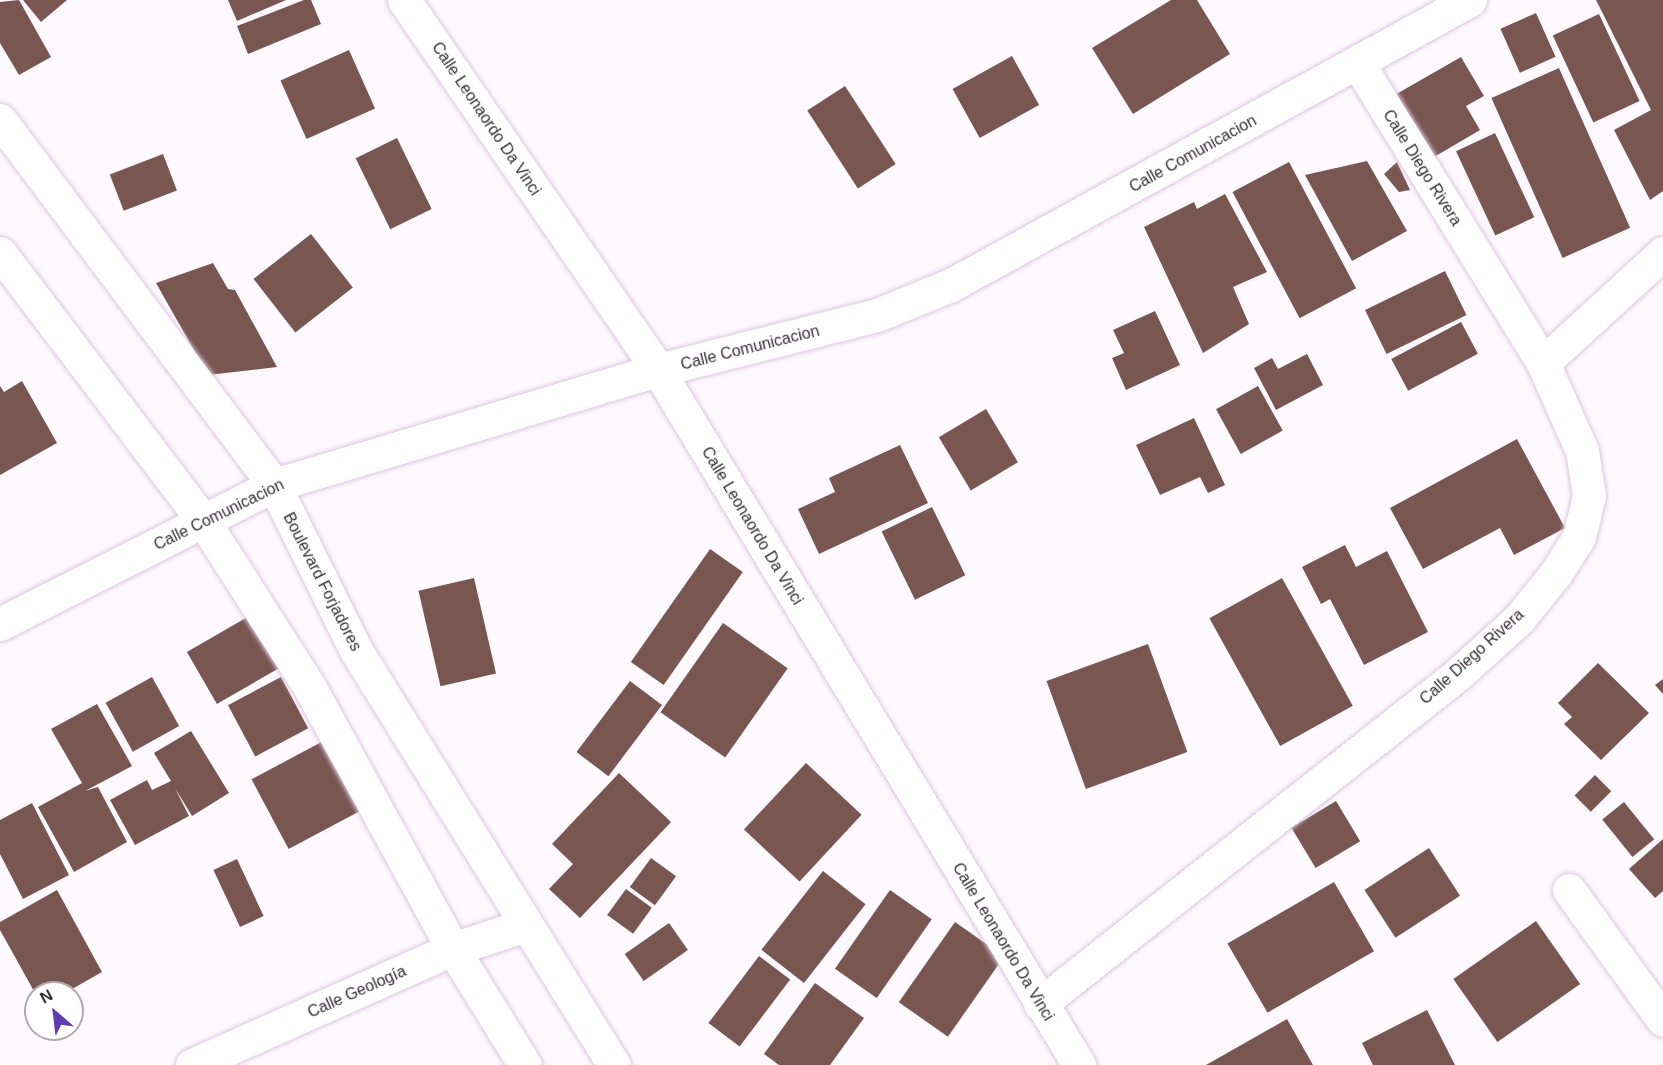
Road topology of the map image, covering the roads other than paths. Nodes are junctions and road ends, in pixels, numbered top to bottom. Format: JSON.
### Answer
{"nodes":[{"id":1,"x":404,"y":0,"type":"edge"},
{"id":2,"x":1470,"y":0,"type":"edge"},
{"id":3,"x":1358,"y":64,"type":"junction"},
{"id":4,"x":0,"y":120,"type":"edge"},
{"id":5,"x":0,"y":253,"type":"edge"},
{"id":6,"x":1663,"y":253,"type":"edge"},
{"id":7,"x":1543,"y":363,"type":"junction"},
{"id":8,"x":658,"y":370,"type":"junction"},
{"id":9,"x":274,"y":485,"type":"junction"},
{"id":10,"x":204,"y":522,"type":"junction"},
{"id":11,"x":0,"y":624,"type":"edge"},
{"id":12,"x":1569,"y":890,"type":"dead end"},
{"id":13,"x":525,"y":925,"type":"junction"},
{"id":14,"x":453,"y":949,"type":"junction"},
{"id":15,"x":1040,"y":1004,"type":"junction"},
{"id":16,"x":1663,"y":1020,"type":"edge"},
{"id":17,"x":192,"y":1065,"type":"edge"},
{"id":18,"x":525,"y":1065,"type":"edge"},
{"id":19,"x":614,"y":1065,"type":"edge"},
{"id":20,"x":1078,"y":1065,"type":"edge"}],
"edges":[{"from":1,"to":8,"type":"street","name":"Calle Leonaordo Da Vinci"},
{"from":2,"to":3,"type":"street","name":"Calle Comunicacion"},
{"from":3,"to":7,"type":"street","name":"Calle Diego Rivera"},
{"from":3,"to":8,"type":"street","name":"Calle Comunicacion"},
{"from":4,"to":9,"type":"street","name":"Boulevard Forjadores"},
{"from":5,"to":10,"type":"street"},
{"from":6,"to":7,"type":"street"},
{"from":7,"to":15,"type":"street","name":"Calle Diego Rivera"},
{"from":8,"to":9,"type":"street","name":"Calle Comunicacion"},
{"from":8,"to":15,"type":"street","name":"Calle Leonaordo Da Vinci"},
{"from":9,"to":10,"type":"street","name":"Calle Comunicacion"},
{"from":9,"to":13,"type":"street","name":"Boulevard Forjadores"},
{"from":10,"to":11,"type":"street","name":"Calle Comunicacion"},
{"from":10,"to":14,"type":"street"},
{"from":12,"to":16,"type":"street"},
{"from":13,"to":14,"type":"street","name":"Calle Geología"},
{"from":13,"to":19,"type":"street","name":"Boulevard Forjadores"},
{"from":14,"to":17,"type":"street","name":"Calle Geología"},
{"from":14,"to":18,"type":"street"},
{"from":15,"to":20,"type":"street","name":"Calle Leonaordo Da Vinci"}]}
